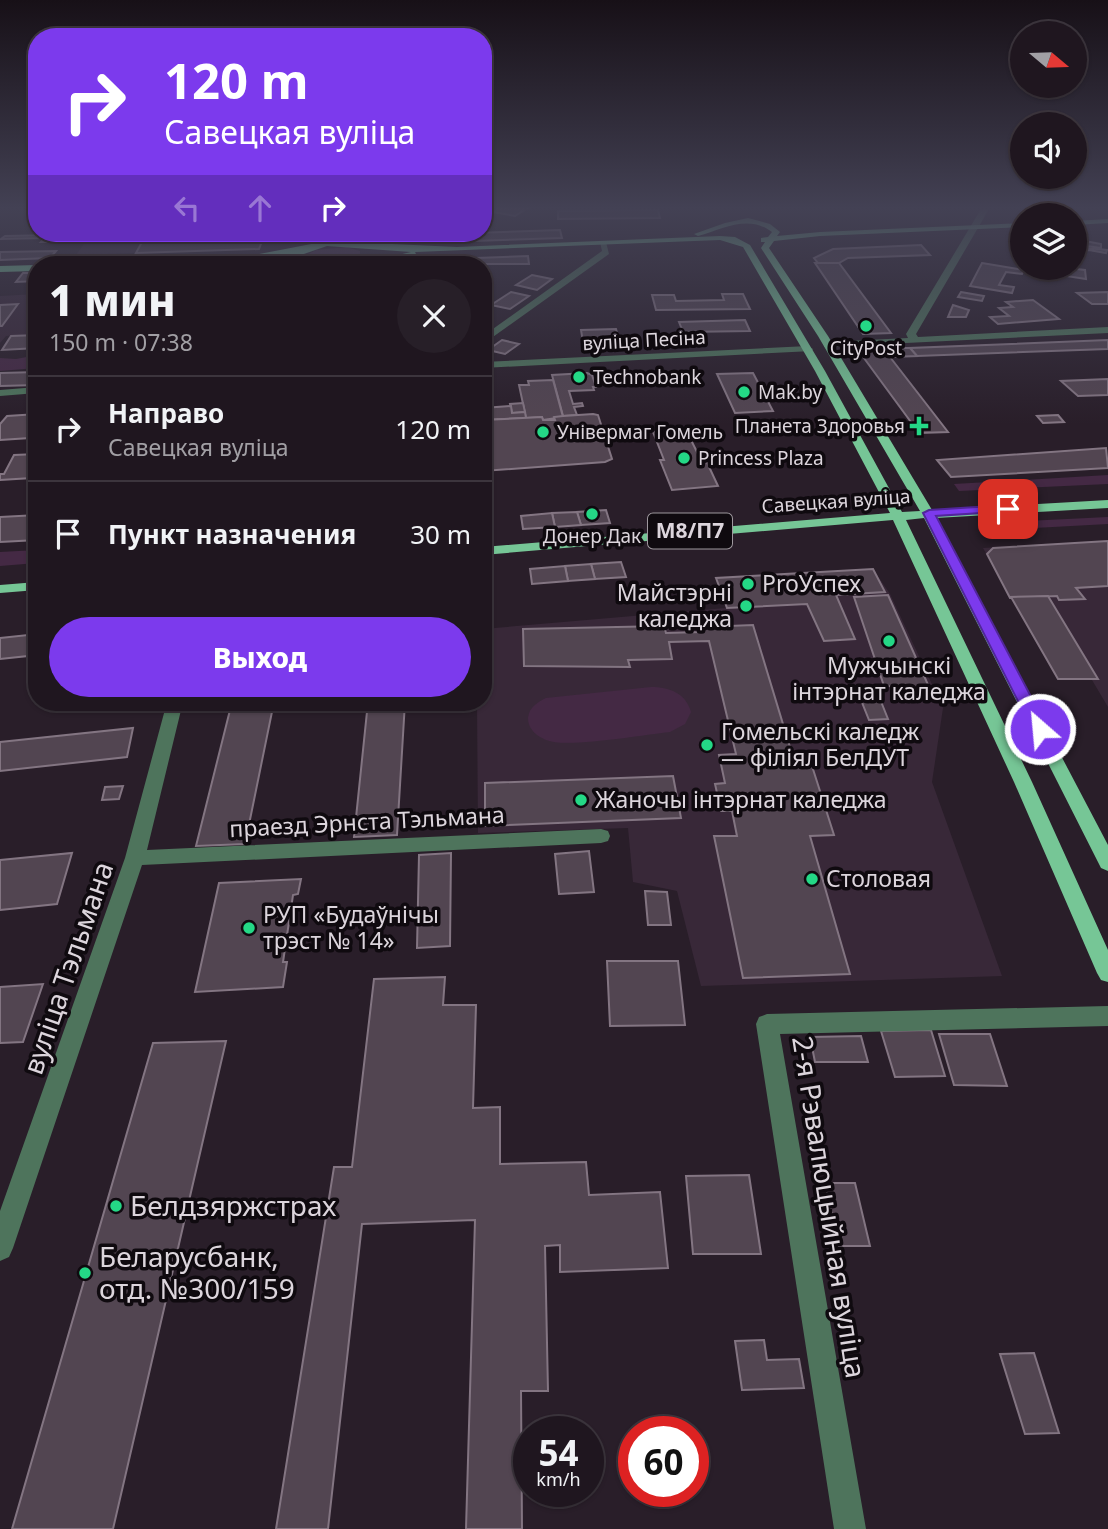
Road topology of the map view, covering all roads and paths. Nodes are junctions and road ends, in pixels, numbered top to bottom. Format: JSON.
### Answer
{"nodes":[{"id":1,"x":567,"y":280,"type":"edge"},
{"id":2,"x":767,"y":280,"type":"edge"},
{"id":3,"x":786,"y":280,"type":"edge"},
{"id":4,"x":944,"y":280,"type":"edge"},
{"id":5,"x":1108,"y":330,"type":"edge"},
{"id":6,"x":492,"y":334,"type":"edge"},
{"id":7,"x":915,"y":340,"type":"junction"},
{"id":8,"x":828,"y":345,"type":"junction"},
{"id":9,"x":808,"y":349,"type":"junction"},
{"id":10,"x":492,"y":365,"type":"edge"},
{"id":11,"x":28,"y":391,"type":"edge"},
{"id":12,"x":0,"y":393,"type":"edge"},
{"id":13,"x":1108,"y":504,"type":"edge"},
{"id":14,"x":929,"y":513,"type":"junction"},
{"id":15,"x":897,"y":515,"type":"junction"},
{"id":16,"x":492,"y":550,"type":"edge"},
{"id":17,"x":28,"y":587,"type":"edge"},
{"id":18,"x":0,"y":589,"type":"edge"},
{"id":19,"x":173,"y":711,"type":"edge"},
{"id":20,"x":601,"y":836,"type":"dead end"},
{"id":21,"x":135,"y":858,"type":"junction"},
{"id":22,"x":1108,"y":863,"type":"edge"},
{"id":23,"x":1108,"y":973,"type":"edge"},
{"id":24,"x":1108,"y":1016,"type":"edge"},
{"id":25,"x":0,"y":1248,"type":"edge"},
{"id":26,"x":850,"y":1529,"type":"edge"}],
"edges":[{"from":1,"to":6,"type":"street"},
{"from":2,"to":9,"type":"main road"},
{"from":3,"to":8,"type":"main road"},
{"from":4,"to":7,"type":"street"},
{"from":5,"to":7,"type":"street"},
{"from":7,"to":8,"type":"street"},
{"from":8,"to":14,"type":"main road"},
{"from":9,"to":10,"type":"street","name":"вуліца Песіна"},
{"from":9,"to":15,"type":"main road"},
{"from":11,"to":12,"type":"street"},
{"from":13,"to":14,"type":"main road","name":"Савецкая вуліца","number":"М8/П7"},
{"from":14,"to":15,"type":"main road","name":"Савецкая вуліца","number":"М8/П7"},
{"from":14,"to":22,"type":"main road"},
{"from":15,"to":16,"type":"main road","name":"Савецкая вуліца","number":"М8/П7"},
{"from":15,"to":23,"type":"main road"},
{"from":17,"to":18,"type":"main road"},
{"from":19,"to":21,"type":"street","name":"вуліца Тэльмана"},
{"from":20,"to":21,"type":"street","name":"праезд Эрнста Тэльмана"},
{"from":21,"to":25,"type":"street","name":"вуліца Тэльмана"},
{"from":24,"to":26,"type":"street","name":"2-я Рэвалюцыйная вуліца"}]}
